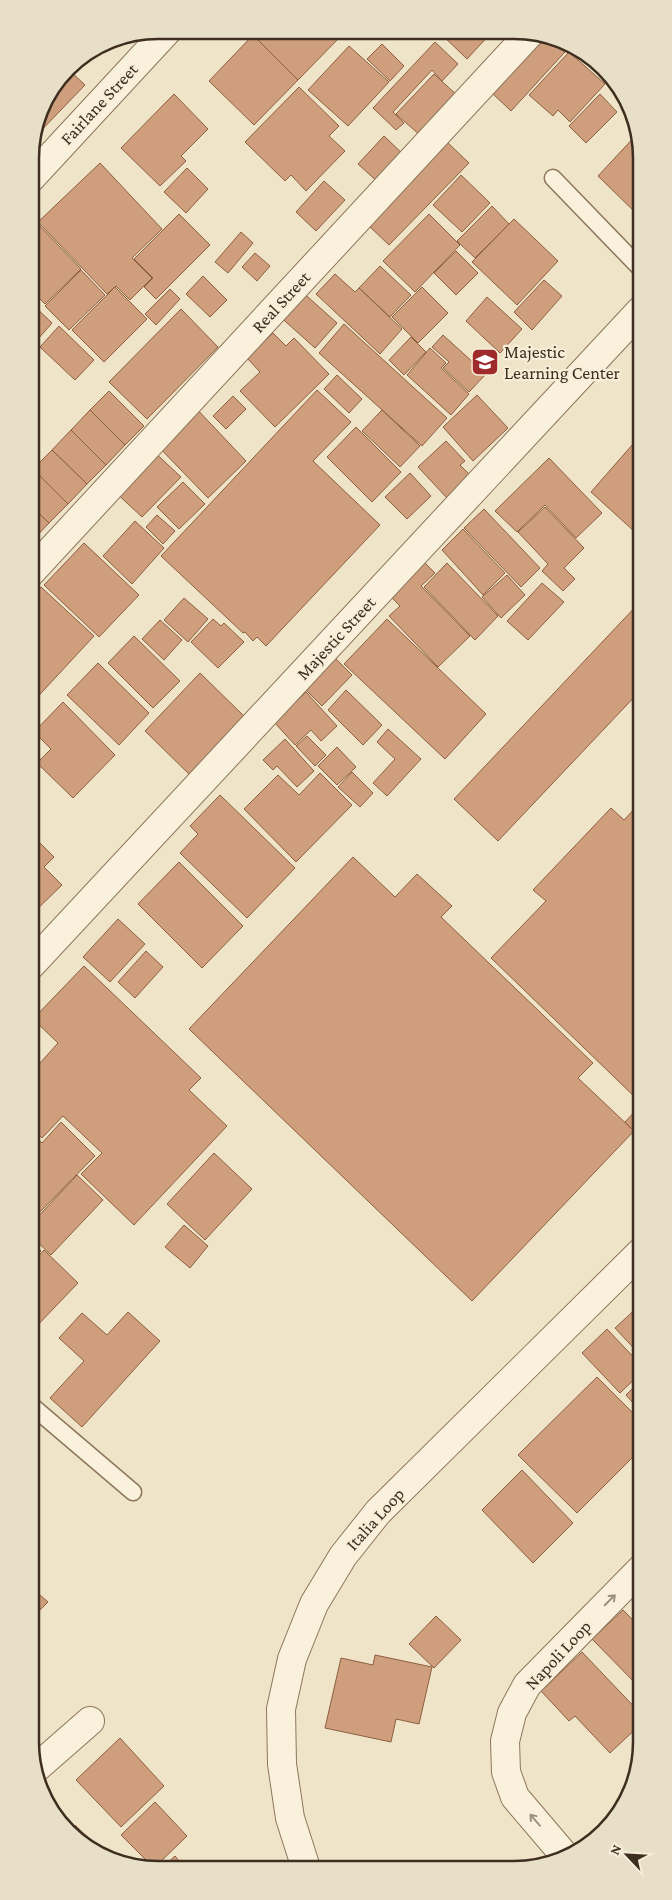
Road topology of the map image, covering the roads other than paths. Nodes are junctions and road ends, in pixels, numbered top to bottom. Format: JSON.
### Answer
{"nodes":[{"id":1,"x":160,"y":39,"type":"edge"},
{"id":2,"x":524,"y":40,"type":"edge"},
{"id":3,"x":39,"y":169,"type":"edge"},
{"id":4,"x":553,"y":178,"type":"dead end"},
{"id":5,"x":633,"y":261,"type":"edge"},
{"id":6,"x":633,"y":320,"type":"edge"},
{"id":7,"x":39,"y":563,"type":"edge"},
{"id":8,"x":39,"y":956,"type":"edge"},
{"id":9,"x":633,"y":1260,"type":"edge"},
{"id":10,"x":39,"y":1412,"type":"edge"},
{"id":11,"x":133,"y":1492,"type":"dead end"},
{"id":12,"x":633,"y":1578,"type":"edge"},
{"id":13,"x":90,"y":1721,"type":"dead end"},
{"id":14,"x":41,"y":1764,"type":"edge"},
{"id":15,"x":561,"y":1852,"type":"edge"},
{"id":16,"x":304,"y":1861,"type":"edge"}],
"edges":[{"from":1,"to":3,"type":"street","name":"Fairlane Street"},
{"from":2,"to":7,"type":"street","name":"Real Street"},
{"from":4,"to":5,"type":"lane"},
{"from":6,"to":8,"type":"street","name":"Majestic Street"},
{"from":9,"to":16,"type":"street","name":"Italia Loop"},
{"from":10,"to":11,"type":"lane"},
{"from":15,"to":12,"type":"street","name":"Napoli Loop","one_way":true},
{"from":13,"to":14,"type":"street"}]}
